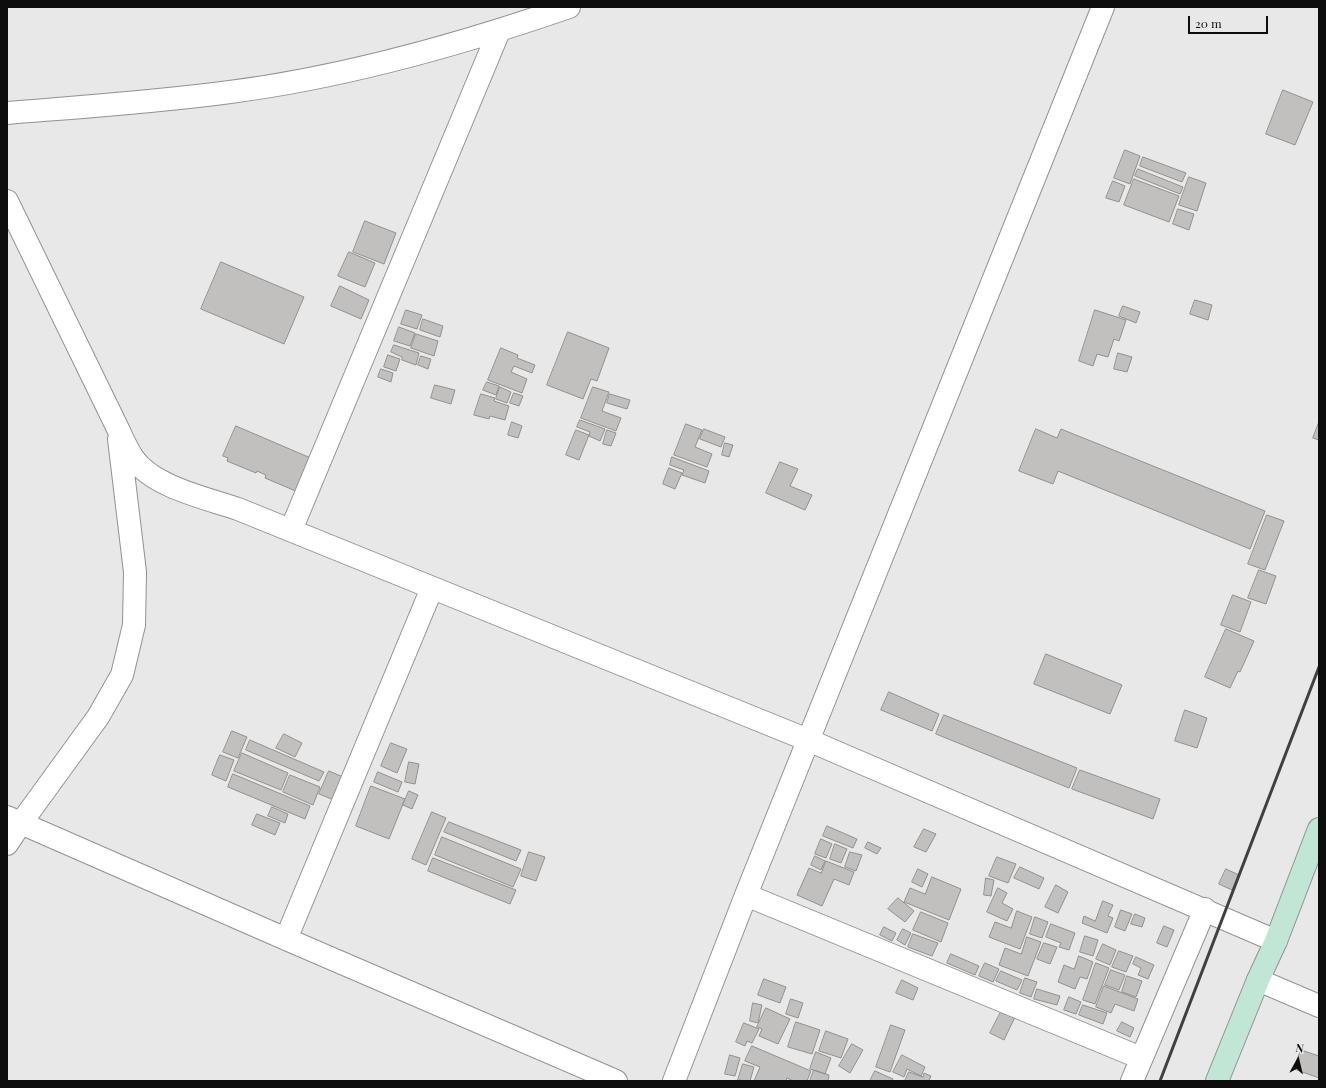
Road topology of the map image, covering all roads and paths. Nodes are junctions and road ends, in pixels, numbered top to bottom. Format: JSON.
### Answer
{"nodes":[{"id":1,"x":569,"y":7,"type":"edge"},
{"id":2,"x":1103,"y":7,"type":"edge"},
{"id":3,"x":500,"y":31,"type":"junction"},
{"id":4,"x":7,"y":113,"type":"edge"},
{"id":5,"x":7,"y":201,"type":"edge"},
{"id":6,"x":119,"y":431,"type":"junction"},
{"id":7,"x":290,"y":530,"type":"junction"},
{"id":8,"x":432,"y":588,"type":"junction"},
{"id":9,"x":808,"y":740,"type":"junction"},
{"id":10,"x":14,"y":820,"type":"edge"},
{"id":11,"x":1319,"y":830,"type":"edge"},
{"id":12,"x":7,"y":844,"type":"edge"},
{"id":13,"x":746,"y":895,"type":"junction"},
{"id":14,"x":1204,"y":909,"type":"junction"},
{"id":15,"x":286,"y":939,"type":"junction"},
{"id":16,"x":1276,"y":940,"type":"junction"},
{"id":17,"x":1258,"y":980,"type":"junction"},
{"id":18,"x":1319,"y":1006,"type":"edge"},
{"id":19,"x":1141,"y":1058,"type":"junction"},
{"id":20,"x":616,"y":1081,"type":"edge"},
{"id":21,"x":674,"y":1081,"type":"edge"},
{"id":22,"x":1132,"y":1081,"type":"edge"},
{"id":23,"x":1217,"y":1081,"type":"edge"}],
"edges":[{"from":1,"to":3,"type":"street"},
{"from":2,"to":9,"type":"street"},
{"from":3,"to":4,"type":"street"},
{"from":3,"to":7,"type":"street"},
{"from":5,"to":6,"type":"street"},
{"from":6,"to":7,"type":"street"},
{"from":6,"to":10,"type":"street"},
{"from":7,"to":8,"type":"street"},
{"from":8,"to":9,"type":"street"},
{"from":8,"to":15,"type":"street"},
{"from":9,"to":13,"type":"street"},
{"from":9,"to":14,"type":"street"},
{"from":10,"to":12,"type":"street"},
{"from":10,"to":15,"type":"street"},
{"from":11,"to":16,"type":"street"},
{"from":13,"to":19,"type":"street"},
{"from":13,"to":21,"type":"street"},
{"from":14,"to":16,"type":"street"},
{"from":14,"to":19,"type":"street"},
{"from":15,"to":20,"type":"street"},
{"from":16,"to":17,"type":"street"},
{"from":17,"to":18,"type":"street"},
{"from":17,"to":23,"type":"street"},
{"from":19,"to":22,"type":"street"}]}
